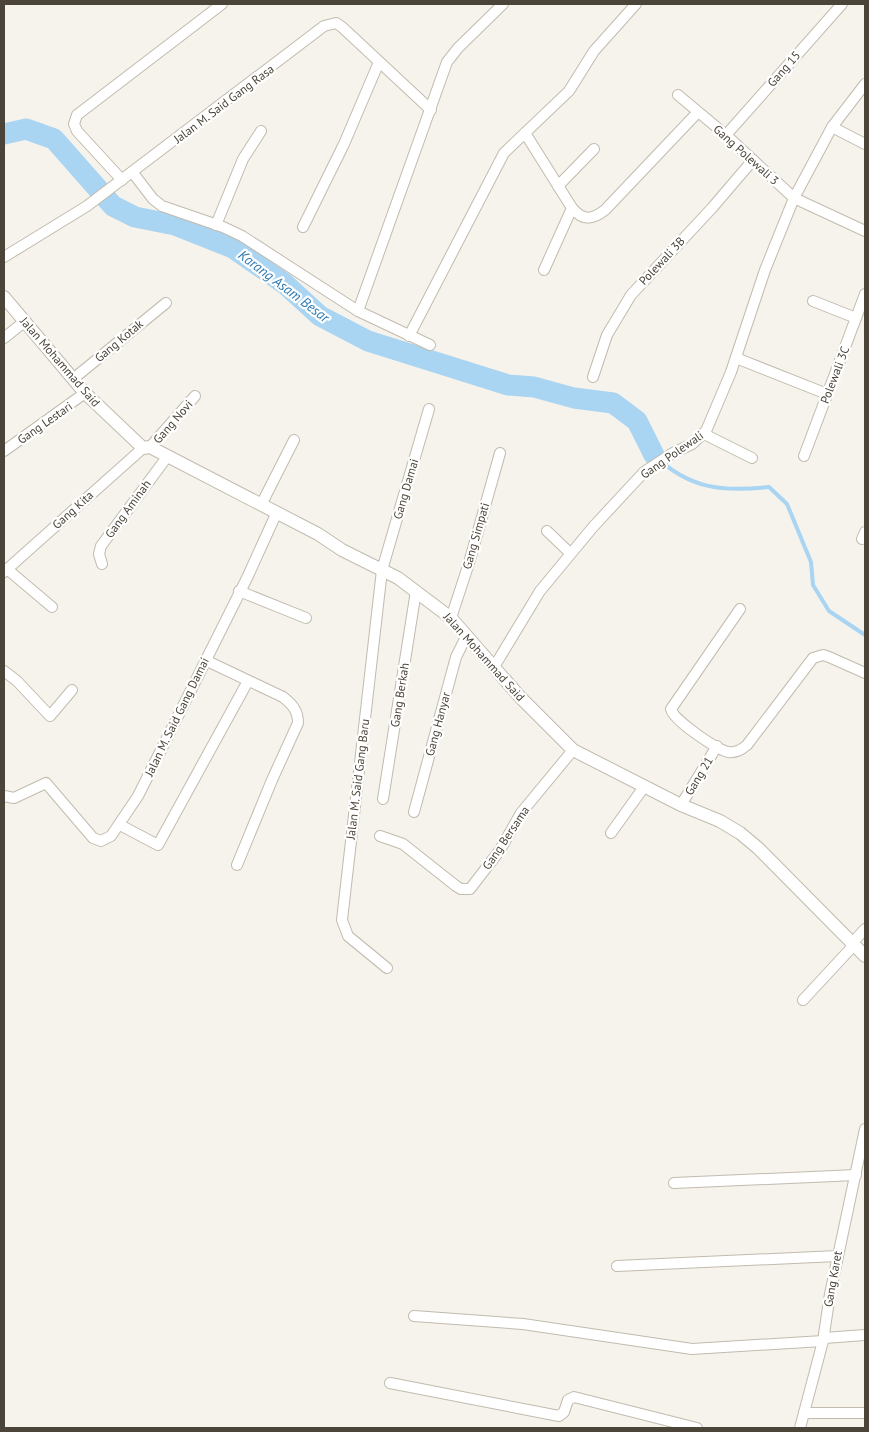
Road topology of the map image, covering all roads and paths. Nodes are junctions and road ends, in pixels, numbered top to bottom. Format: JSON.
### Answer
{"nodes":[{"id":1,"x":222,"y":4,"type":"edge"},
{"id":2,"x":503,"y":4,"type":"edge"},
{"id":3,"x":636,"y":4,"type":"edge"},
{"id":4,"x":842,"y":4,"type":"edge"},
{"id":5,"x":379,"y":62,"type":"junction"},
{"id":6,"x":865,"y":84,"type":"edge"},
{"id":7,"x":678,"y":95,"type":"dead end"},
{"id":8,"x":431,"y":110,"type":"junction"},
{"id":9,"x":698,"y":112,"type":"junction"},
{"id":10,"x":832,"y":127,"type":"junction"},
{"id":11,"x":261,"y":131,"type":"dead end"},
{"id":12,"x":525,"y":133,"type":"junction"},
{"id":13,"x":726,"y":135,"type":"junction"},
{"id":14,"x":865,"y":144,"type":"edge"},
{"id":15,"x":594,"y":149,"type":"dead end"},
{"id":16,"x":753,"y":160,"type":"junction"},
{"id":17,"x":133,"y":173,"type":"junction"},
{"id":18,"x":122,"y":180,"type":"junction"},
{"id":19,"x":558,"y":186,"type":"junction"},
{"id":20,"x":794,"y":198,"type":"junction"},
{"id":21,"x":572,"y":208,"type":"junction"},
{"id":22,"x":216,"y":225,"type":"junction"},
{"id":23,"x":302,"y":227,"type":"dead end"},
{"id":24,"x":865,"y":231,"type":"edge"},
{"id":25,"x":4,"y":257,"type":"edge"},
{"id":26,"x":544,"y":270,"type":"dead end"},
{"id":27,"x":865,"y":294,"type":"edge"},
{"id":28,"x":4,"y":297,"type":"edge"},
{"id":29,"x":813,"y":301,"type":"dead end"},
{"id":30,"x":166,"y":302,"type":"dead end"},
{"id":31,"x":358,"y":311,"type":"junction"},
{"id":32,"x":856,"y":318,"type":"junction"},
{"id":33,"x":24,"y":322,"type":"junction"},
{"id":34,"x":408,"y":336,"type":"junction"},
{"id":35,"x":4,"y":338,"type":"edge"},
{"id":36,"x":430,"y":345,"type":"dead end"},
{"id":37,"x":736,"y":358,"type":"junction"},
{"id":38,"x":593,"y":377,"type":"dead end"},
{"id":39,"x":73,"y":380,"type":"junction"},
{"id":40,"x":85,"y":394,"type":"junction"},
{"id":41,"x":827,"y":394,"type":"junction"},
{"id":42,"x":195,"y":396,"type":"dead end"},
{"id":43,"x":430,"y":409,"type":"dead end"},
{"id":44,"x":704,"y":434,"type":"junction"},
{"id":45,"x":294,"y":440,"type":"dead end"},
{"id":46,"x":147,"y":448,"type":"junction"},
{"id":47,"x":4,"y":451,"type":"edge"},
{"id":48,"x":500,"y":453,"type":"dead end"},
{"id":49,"x":804,"y":456,"type":"dead end"},
{"id":50,"x":167,"y":457,"type":"junction"},
{"id":51,"x":752,"y":458,"type":"dead end"},
{"id":52,"x":261,"y":505,"type":"junction"},
{"id":53,"x":277,"y":512,"type":"junction"},
{"id":54,"x":547,"y":531,"type":"dead end"},
{"id":55,"x":570,"y":553,"type":"junction"},
{"id":56,"x":102,"y":564,"type":"dead end"},
{"id":57,"x":5,"y":570,"type":"edge"},
{"id":58,"x":382,"y":570,"type":"junction"},
{"id":59,"x":416,"y":590,"type":"junction"},
{"id":60,"x":239,"y":591,"type":"junction"},
{"id":61,"x":52,"y":607,"type":"dead end"},
{"id":62,"x":740,"y":610,"type":"dead end"},
{"id":63,"x":306,"y":618,"type":"dead end"},
{"id":64,"x":451,"y":618,"type":"junction"},
{"id":65,"x":466,"y":637,"type":"junction"},
{"id":66,"x":205,"y":660,"type":"junction"},
{"id":67,"x":494,"y":667,"type":"junction"},
{"id":68,"x":4,"y":671,"type":"edge"},
{"id":69,"x":865,"y":673,"type":"edge"},
{"id":70,"x":248,"y":681,"type":"junction"},
{"id":71,"x":72,"y":690,"type":"dead end"},
{"id":72,"x":716,"y":746,"type":"junction"},
{"id":73,"x":573,"y":750,"type":"junction"},
{"id":74,"x":644,"y":787,"type":"junction"},
{"id":75,"x":4,"y":796,"type":"edge"},
{"id":76,"x":383,"y":799,"type":"dead end"},
{"id":77,"x":681,"y":805,"type":"junction"},
{"id":78,"x":414,"y":812,"type":"dead end"},
{"id":79,"x":120,"y":825,"type":"junction"},
{"id":80,"x":610,"y":833,"type":"dead end"},
{"id":81,"x":380,"y":836,"type":"dead end"},
{"id":82,"x":237,"y":865,"type":"dead end"},
{"id":83,"x":865,"y":929,"type":"edge"},
{"id":84,"x":853,"y":944,"type":"junction"},
{"id":85,"x":865,"y":956,"type":"edge"},
{"id":86,"x":387,"y":968,"type":"dead end"},
{"id":87,"x":803,"y":1000,"type":"dead end"},
{"id":88,"x":865,"y":1129,"type":"edge"},
{"id":89,"x":856,"y":1175,"type":"junction"},
{"id":90,"x":674,"y":1183,"type":"dead end"},
{"id":91,"x":837,"y":1256,"type":"junction"},
{"id":92,"x":616,"y":1266,"type":"dead end"},
{"id":93,"x":414,"y":1316,"type":"dead end"},
{"id":94,"x":865,"y":1335,"type":"edge"},
{"id":95,"x":823,"y":1340,"type":"junction"},
{"id":96,"x":390,"y":1383,"type":"dead end"},
{"id":97,"x":804,"y":1413,"type":"junction"},
{"id":98,"x":865,"y":1413,"type":"edge"},
{"id":99,"x":697,"y":1428,"type":"edge"},
{"id":100,"x":800,"y":1428,"type":"edge"}],
"edges":[{"from":1,"to":18,"type":"street"},
{"from":2,"to":8,"type":"street"},
{"from":3,"to":12,"type":"street"},
{"from":4,"to":13,"type":"street","name":"Gang 15"},
{"from":5,"to":8,"type":"street","name":"Jalan M. Said Gang Rasa"},
{"from":5,"to":17,"type":"street","name":"Jalan M. Said Gang Rasa"},
{"from":5,"to":23,"type":"street"},
{"from":6,"to":10,"type":"street","name":"Gang Polewali"},
{"from":7,"to":9,"type":"street","name":"Gang Polewali 3"},
{"from":8,"to":31,"type":"street"},
{"from":9,"to":13,"type":"street","name":"Gang Polewali 3"},
{"from":9,"to":21,"type":"street"},
{"from":10,"to":14,"type":"street"},
{"from":10,"to":20,"type":"street","name":"Gang Polewali"},
{"from":11,"to":22,"type":"street"},
{"from":12,"to":19,"type":"street"},
{"from":12,"to":34,"type":"street"},
{"from":13,"to":16,"type":"street","name":"Gang Polewali 3"},
{"from":15,"to":19,"type":"street"},
{"from":16,"to":20,"type":"street","name":"Gang Polewali 3"},
{"from":16,"to":38,"type":"street","name":"Polewali 3B"},
{"from":17,"to":18,"type":"street","name":"Jalan M. Said Gang Rasa"},
{"from":17,"to":22,"type":"street"},
{"from":18,"to":25,"type":"street","name":"Jalan M. Said Gang Rasa"},
{"from":19,"to":21,"type":"street"},
{"from":20,"to":24,"type":"street","name":"Gang Polewali 3"},
{"from":20,"to":37,"type":"street","name":"Gang Polewali"},
{"from":21,"to":26,"type":"street"},
{"from":22,"to":31,"type":"street"},
{"from":27,"to":32,"type":"street","name":"Polewali 3C"},
{"from":28,"to":33,"type":"street","name":"Jalan Mohammad Said"},
{"from":29,"to":32,"type":"street"},
{"from":30,"to":39,"type":"street","name":"Gang Kotak"},
{"from":31,"to":34,"type":"street"},
{"from":32,"to":41,"type":"street","name":"Polewali 3C"},
{"from":33,"to":35,"type":"street"},
{"from":33,"to":39,"type":"street","name":"Jalan Mohammad Said"},
{"from":34,"to":36,"type":"street"},
{"from":37,"to":41,"type":"street"},
{"from":37,"to":44,"type":"street","name":"Gang Polewali"},
{"from":39,"to":40,"type":"street","name":"Jalan Mohammad Said"},
{"from":40,"to":46,"type":"street","name":"Jalan Mohammad Said"},
{"from":40,"to":47,"type":"street","name":"Gang Lestari"},
{"from":41,"to":49,"type":"street","name":"Polewali 3C"},
{"from":42,"to":46,"type":"street","name":"Gang Novi"},
{"from":43,"to":58,"type":"street","name":"Gang Damai"},
{"from":44,"to":51,"type":"street"},
{"from":44,"to":55,"type":"street","name":"Gang Polewali"},
{"from":45,"to":52,"type":"street"},
{"from":46,"to":50,"type":"street","name":"Jalan Mohammad Said"},
{"from":46,"to":57,"type":"street","name":"Gang Kita"},
{"from":48,"to":64,"type":"street","name":"Gang Simpati"},
{"from":50,"to":52,"type":"street","name":"Jalan Mohammad Said"},
{"from":50,"to":56,"type":"street","name":"Gang Aminah"},
{"from":52,"to":53,"type":"street","name":"Jalan Mohammad Said"},
{"from":53,"to":58,"type":"street","name":"Jalan Mohammad Said"},
{"from":53,"to":60,"type":"street","name":"Jalan M. Said Gang Damai"},
{"from":54,"to":55,"type":"street"},
{"from":55,"to":67,"type":"street","name":"Gang Polewali"},
{"from":57,"to":61,"type":"street"},
{"from":58,"to":59,"type":"street","name":"Jalan Mohammad Said"},
{"from":58,"to":86,"type":"street","name":"Jalan M. Said Gang Baru"},
{"from":59,"to":64,"type":"street","name":"Jalan Mohammad Said"},
{"from":59,"to":76,"type":"street","name":"Gang Berkah"},
{"from":60,"to":63,"type":"street"},
{"from":60,"to":66,"type":"street","name":"Jalan M. Said Gang Damai"},
{"from":62,"to":72,"type":"street"},
{"from":64,"to":65,"type":"street","name":"Jalan Mohammad Said"},
{"from":65,"to":67,"type":"street","name":"Jalan Mohammad Said"},
{"from":65,"to":78,"type":"street","name":"Gang Hanyar"},
{"from":66,"to":70,"type":"street"},
{"from":66,"to":79,"type":"street","name":"Jalan M. Said Gang Damai"},
{"from":67,"to":73,"type":"street","name":"Jalan Mohammad Said"},
{"from":68,"to":71,"type":"street"},
{"from":69,"to":72,"type":"street"},
{"from":70,"to":79,"type":"street"},
{"from":70,"to":82,"type":"street"},
{"from":72,"to":77,"type":"street","name":"Gang 21"},
{"from":73,"to":74,"type":"street","name":"Jalan Mohammad Said"},
{"from":73,"to":81,"type":"street","name":"Gang Bersama"},
{"from":74,"to":77,"type":"street","name":"Jalan Mohammad Said"},
{"from":74,"to":80,"type":"street"},
{"from":75,"to":79,"type":"street","name":"Jalan M. Said Gang Damai"},
{"from":77,"to":84,"type":"street","name":"Jalan Mohammad Said"},
{"from":83,"to":84,"type":"street"},
{"from":84,"to":85,"type":"street","name":"Jalan Mohammad Said"},
{"from":84,"to":87,"type":"street"},
{"from":88,"to":89,"type":"street","name":"Gang Karet"},
{"from":89,"to":90,"type":"street"},
{"from":89,"to":91,"type":"street","name":"Gang Karet"},
{"from":91,"to":92,"type":"street"},
{"from":91,"to":95,"type":"street","name":"Gang Karet"},
{"from":93,"to":95,"type":"street"},
{"from":94,"to":95,"type":"street"},
{"from":95,"to":97,"type":"street","name":"Gang Karet"},
{"from":96,"to":99,"type":"street"},
{"from":97,"to":98,"type":"street"},
{"from":97,"to":100,"type":"street","name":"Gang Karet"}]}
